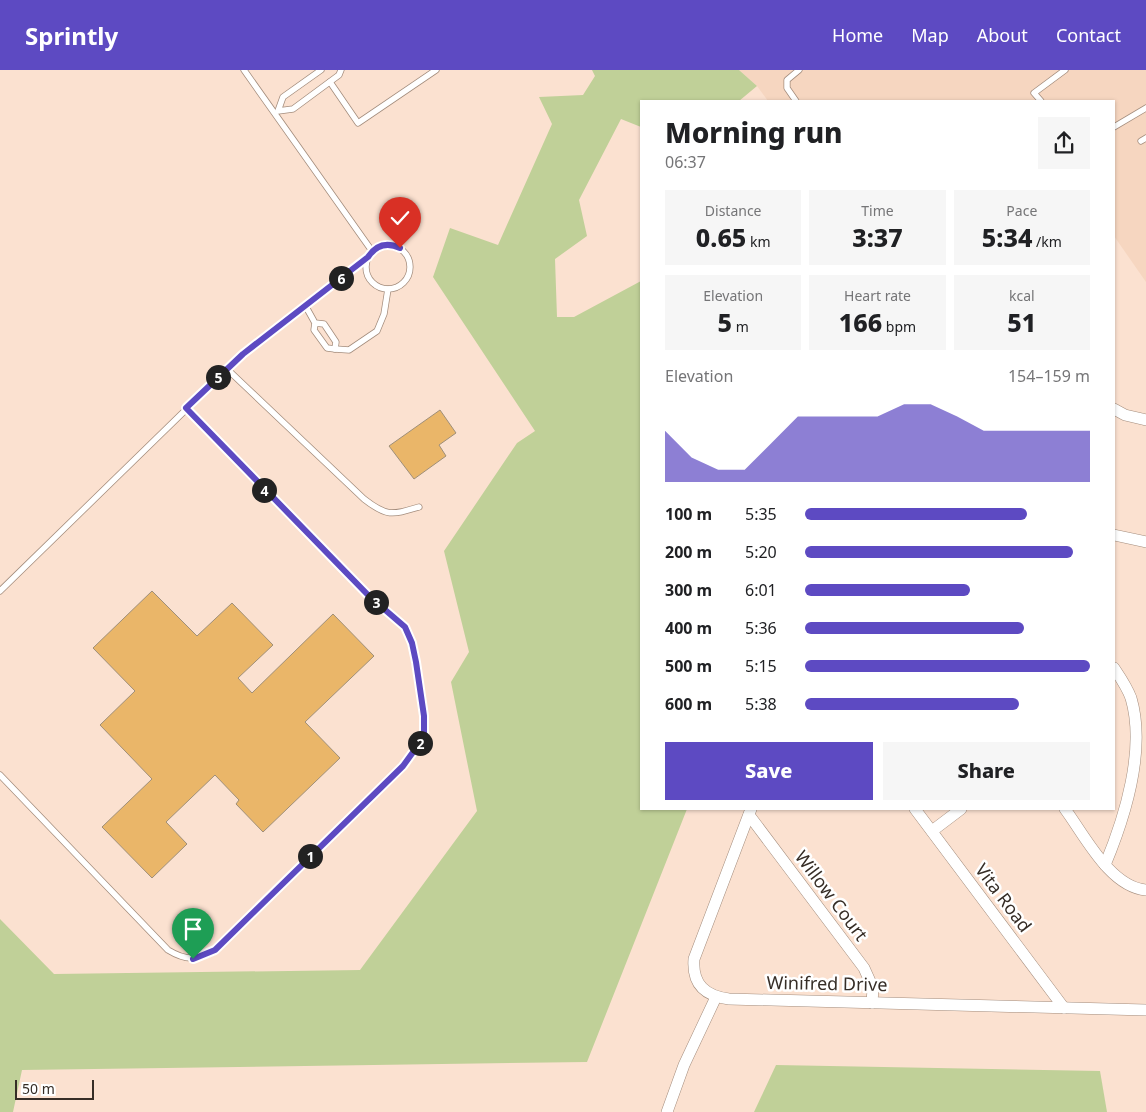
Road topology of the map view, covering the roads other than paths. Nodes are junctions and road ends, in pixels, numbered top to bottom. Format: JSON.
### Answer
{"nodes":[{"id":1,"x":244,"y":70,"type":"edge"},
{"id":2,"x":321,"y":70,"type":"edge"},
{"id":3,"x":341,"y":70,"type":"edge"},
{"id":4,"x":436,"y":70,"type":"edge"},
{"id":5,"x":799,"y":70,"type":"edge"},
{"id":6,"x":1065,"y":70,"type":"edge"},
{"id":7,"x":330,"y":82,"type":"junction"},
{"id":8,"x":795,"y":100,"type":"edge"},
{"id":9,"x":1040,"y":100,"type":"edge"},
{"id":10,"x":1146,"y":108,"type":"edge"},
{"id":11,"x":276,"y":112,"type":"junction"},
{"id":12,"x":1115,"y":126,"type":"edge"},
{"id":13,"x":372,"y":251,"type":"junction"},
{"id":14,"x":368,"y":257,"type":"junction"},
{"id":15,"x":388,"y":289,"type":"junction"},
{"id":16,"x":305,"y":305,"type":"junction"},
{"id":17,"x":315,"y":323,"type":"junction"},
{"id":18,"x":335,"y":349,"type":"junction"},
{"id":19,"x":227,"y":369,"type":"junction"},
{"id":20,"x":186,"y":408,"type":"junction"},
{"id":21,"x":1115,"y":410,"type":"edge"},
{"id":22,"x":1146,"y":420,"type":"edge"},
{"id":23,"x":419,"y":507,"type":"dead end"},
{"id":24,"x":1115,"y":535,"type":"edge"},
{"id":25,"x":1146,"y":542,"type":"edge"},
{"id":26,"x":0,"y":590,"type":"edge"},
{"id":27,"x":1115,"y":670,"type":"edge"},
{"id":28,"x":0,"y":775,"type":"edge"},
{"id":29,"x":916,"y":810,"type":"edge"},
{"id":30,"x":960,"y":810,"type":"edge"},
{"id":31,"x":1066,"y":810,"type":"edge"},
{"id":32,"x":750,"y":812,"type":"edge"},
{"id":33,"x":932,"y":831,"type":"junction"},
{"id":34,"x":1105,"y":865,"type":"junction"},
{"id":35,"x":1146,"y":890,"type":"edge"},
{"id":36,"x":716,"y":997,"type":"junction"},
{"id":37,"x":872,"y":1003,"type":"junction"},
{"id":38,"x":1064,"y":1008,"type":"junction"},
{"id":39,"x":1146,"y":1010,"type":"edge"},
{"id":40,"x":667,"y":1112,"type":"edge"}],
"edges":[{"from":1,"to":11,"type":"lane"},
{"from":2,"to":11,"type":"lane"},
{"from":3,"to":7,"type":"lane"},
{"from":4,"to":7,"type":"lane"},
{"from":5,"to":8,"type":"lane"},
{"from":6,"to":9,"type":"lane"},
{"from":7,"to":11,"type":"lane"},
{"from":10,"to":12,"type":"lane"},
{"from":11,"to":13,"type":"lane"},
{"from":13,"to":14,"type":"lane"},
{"from":13,"to":15,"type":"lane"},
{"from":14,"to":15,"type":"lane"},
{"from":14,"to":16,"type":"lane"},
{"from":15,"to":18,"type":"lane"},
{"from":16,"to":17,"type":"lane"},
{"from":16,"to":19,"type":"lane"},
{"from":17,"to":18,"type":"lane"},
{"from":17,"to":18,"type":"lane"},
{"from":19,"to":20,"type":"lane"},
{"from":19,"to":23,"type":"lane"},
{"from":20,"to":26,"type":"lane"},
{"from":20,"to":28,"type":"lane"},
{"from":21,"to":22,"type":"street"},
{"from":24,"to":25,"type":"street"},
{"from":27,"to":34,"type":"street"},
{"from":29,"to":33,"type":"street","name":"Vita Road"},
{"from":30,"to":33,"type":"street"},
{"from":31,"to":34,"type":"street"},
{"from":32,"to":36,"type":"street"},
{"from":32,"to":37,"type":"street","name":"Willow Court"},
{"from":33,"to":38,"type":"street","name":"Vita Road"},
{"from":34,"to":35,"type":"street"},
{"from":36,"to":37,"type":"street","name":"Winifred Drive"},
{"from":36,"to":40,"type":"street"},
{"from":37,"to":38,"type":"street","name":"Winifred Drive"},
{"from":38,"to":39,"type":"street","name":"Winifred Drive"}]}
